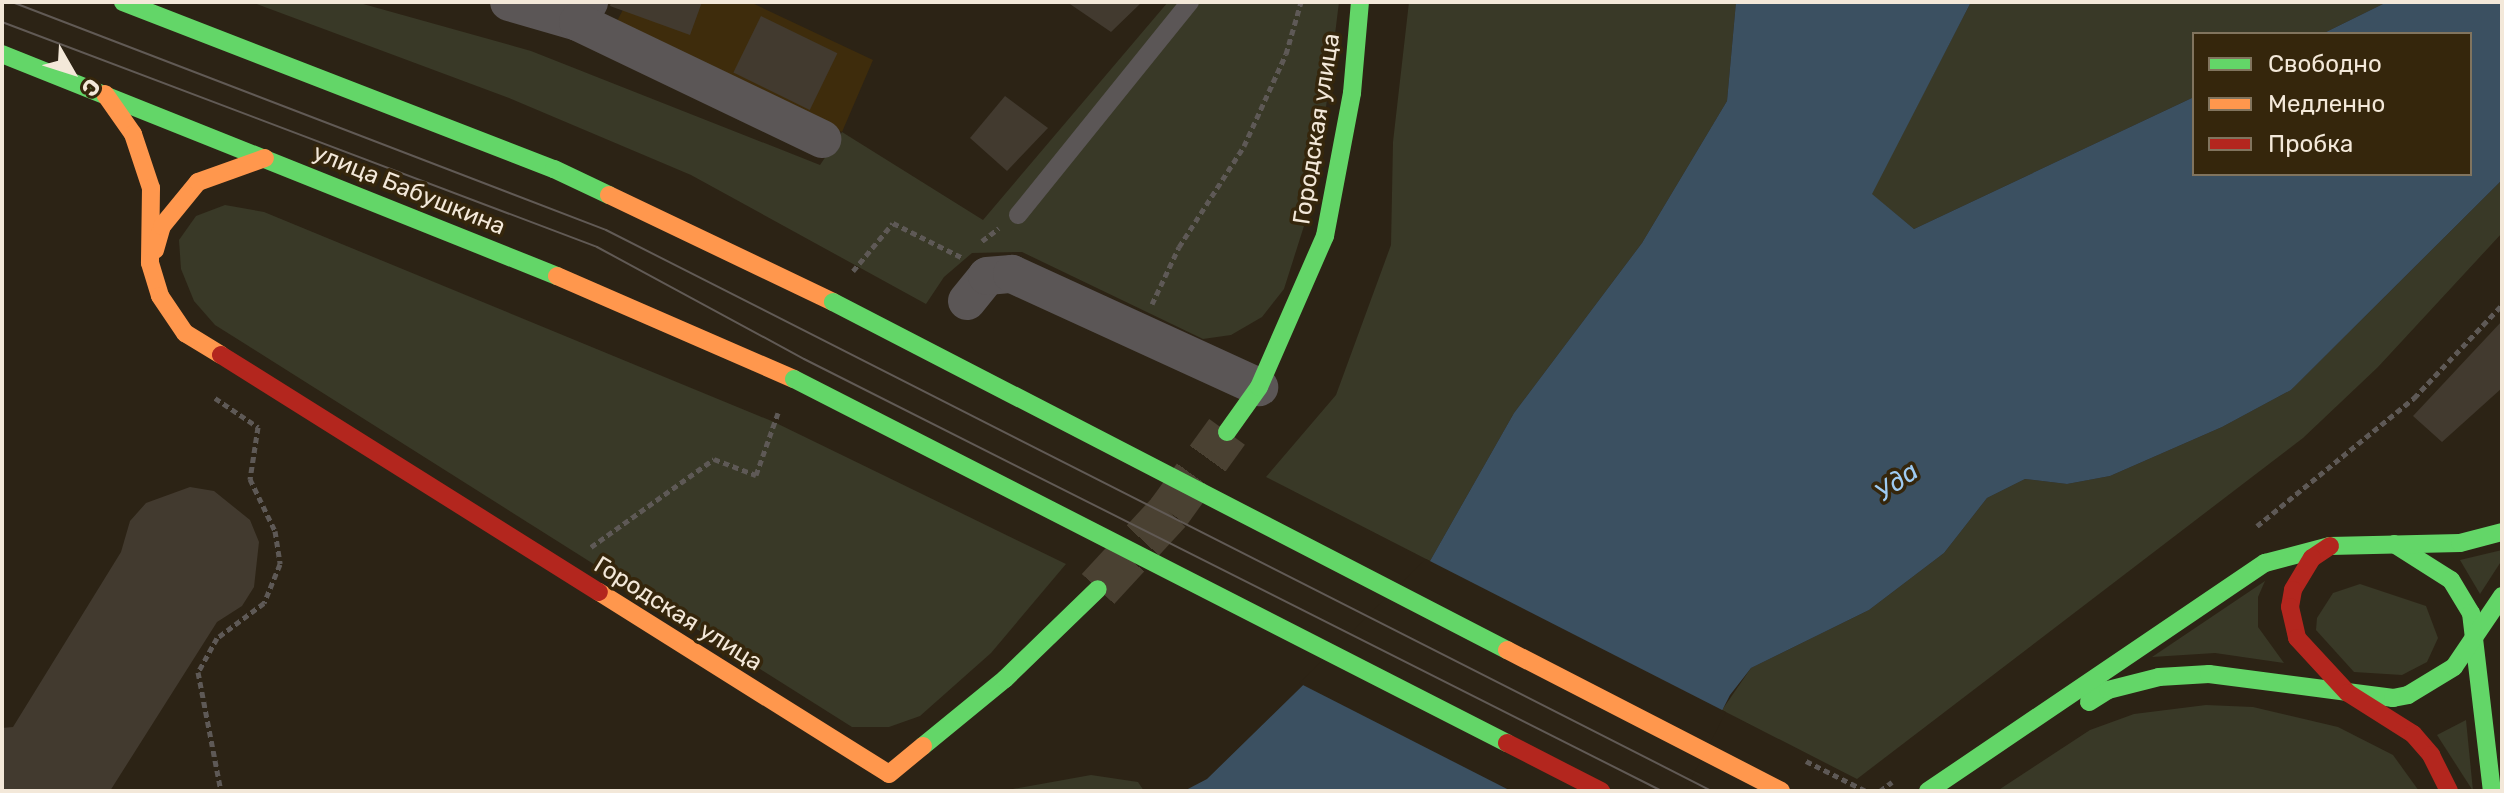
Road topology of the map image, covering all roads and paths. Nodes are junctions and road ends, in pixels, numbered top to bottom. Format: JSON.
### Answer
{"nodes":[{"id":1,"x":123,"y":2,"type":"edge"},
{"id":2,"x":509,"y":2,"type":"edge"},
{"id":3,"x":1190,"y":2,"type":"edge"},
{"id":4,"x":1301,"y":2,"type":"edge"},
{"id":5,"x":1360,"y":2,"type":"edge"},
{"id":6,"x":584,"y":12,"type":"edge"},
{"id":7,"x":2,"y":54,"type":"edge"},
{"id":8,"x":105,"y":94,"type":"junction"},
{"id":9,"x":822,"y":139,"type":"dead end"},
{"id":10,"x":265,"y":158,"type":"junction"},
{"id":11,"x":1018,"y":215,"type":"joint"},
{"id":12,"x":150,"y":263,"type":"junction"},
{"id":13,"x":844,"y":282,"type":"dead end"},
{"id":14,"x":967,"y":301,"type":"dead end"},
{"id":15,"x":1142,"y":332,"type":"junction"},
{"id":16,"x":1259,"y":387,"type":"junction"},
{"id":17,"x":210,"y":395,"type":"dead end"},
{"id":18,"x":780,"y":409,"type":"dead end"},
{"id":19,"x":1227,"y":432,"type":"tunnel mouth"},
{"id":20,"x":2502,"y":532,"type":"edge"},
{"id":21,"x":2394,"y":544,"type":"junction"},
{"id":22,"x":2330,"y":546,"type":"junction"},
{"id":23,"x":562,"y":570,"type":"junction"},
{"id":24,"x":1098,"y":589,"type":"tunnel mouth"},
{"id":25,"x":2502,"y":596,"type":"edge"},
{"id":26,"x":2475,"y":635,"type":"junction"},
{"id":27,"x":2348,"y":693,"type":"junction"},
{"id":28,"x":879,"y":783,"type":"edge"},
{"id":29,"x":221,"y":791,"type":"edge"},
{"id":30,"x":1601,"y":791,"type":"edge"},
{"id":31,"x":1781,"y":791,"type":"edge"},
{"id":32,"x":1928,"y":791,"type":"edge"},
{"id":33,"x":1958,"y":791,"type":"edge"},
{"id":34,"x":2449,"y":791,"type":"edge"},
{"id":35,"x":2492,"y":791,"type":"edge"}],
"edges":[{"from":1,"to":31,"type":"main road","bridge":true},
{"from":2,"to":6,"type":"street"},
{"from":3,"to":11,"type":"lane"},
{"from":4,"to":15,"type":"path"},
{"from":5,"to":16,"type":"main road","name":"Городская улица"},
{"from":6,"to":9,"type":"street"},
{"from":7,"to":8,"type":"main road","name":"улица Бабушкина"},
{"from":8,"to":10,"type":"main road","name":"улица Бабушкина"},
{"from":8,"to":12,"type":"main road"},
{"from":10,"to":12,"type":"main road"},
{"from":10,"to":30,"type":"main road","name":"улица Бабушкина","bridge":true},
{"from":11,"to":13,"type":"path"},
{"from":12,"to":23,"type":"main road","name":"Городская улица"},
{"from":14,"to":15,"type":"street"},
{"from":15,"to":16,"type":"street"},
{"from":16,"to":19,"type":"main road","name":"Городская улица"},
{"from":17,"to":29,"type":"path"},
{"from":18,"to":23,"type":"path"},
{"from":20,"to":21,"type":"main road"},
{"from":21,"to":22,"type":"main road"},
{"from":21,"to":26,"type":"main road"},
{"from":22,"to":27,"type":"main road"},
{"from":22,"to":32,"type":"main road"},
{"from":23,"to":28,"type":"main road","name":"Городская улица"},
{"from":24,"to":28,"type":"main road","name":"Городская улица"},
{"from":25,"to":26,"type":"main road"},
{"from":26,"to":27,"type":"main road"},
{"from":26,"to":35,"type":"main road"},
{"from":27,"to":33,"type":"main road"},
{"from":27,"to":34,"type":"main road"}]}
